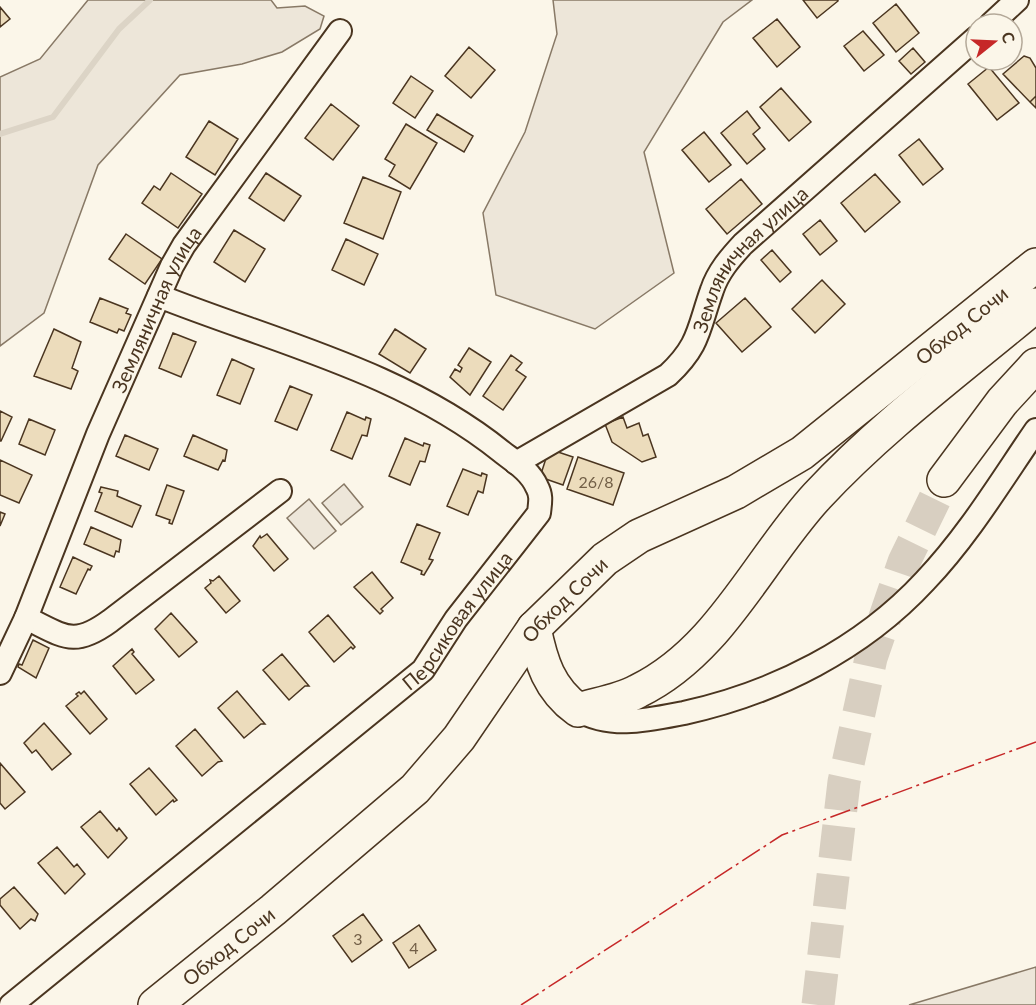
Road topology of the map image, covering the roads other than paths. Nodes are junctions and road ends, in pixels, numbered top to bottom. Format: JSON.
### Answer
{"nodes":[{"id":1,"x":1017,"y":0,"type":"edge"},
{"id":2,"x":1004,"y":12,"type":"edge"},
{"id":3,"x":340,"y":31,"type":"dead end"},
{"id":4,"x":964,"y":49,"type":"edge"},
{"id":5,"x":1036,"y":265,"type":"edge"},
{"id":6,"x":159,"y":296,"type":"junction"},
{"id":7,"x":1036,"y":305,"type":"edge"},
{"id":8,"x":1036,"y":364,"type":"edge"},
{"id":9,"x":1036,"y":430,"type":"edge"},
{"id":10,"x":516,"y":463,"type":"junction"},
{"id":11,"x":944,"y":480,"type":"tunnel mouth"},
{"id":12,"x":280,"y":490,"type":"dead end"},
{"id":13,"x":26,"y":618,"type":"junction"},
{"id":14,"x":534,"y":628,"type":"junction"},
{"id":15,"x":0,"y":673,"type":"edge"},
{"id":16,"x":578,"y":710,"type":"junction"},
{"id":17,"x":11,"y":1005,"type":"edge"},
{"id":18,"x":155,"y":1005,"type":"edge"}],
"edges":[{"from":1,"to":2,"type":"street"},
{"from":3,"to":6,"type":"street","name":"Земляничная улица"},
{"from":4,"to":10,"type":"street","name":"Земляничная улица"},
{"from":5,"to":14,"type":"highway","name":"Обход Сочи"},
{"from":6,"to":10,"type":"street","name":"Персиковая улица"},
{"from":6,"to":13,"type":"street","name":"Земляничная улица"},
{"from":7,"to":16,"type":"highway"},
{"from":8,"to":11,"type":"highway"},
{"from":9,"to":16,"type":"street"},
{"from":10,"to":17,"type":"street","name":"Персиковая улица"},
{"from":12,"to":13,"type":"street"},
{"from":13,"to":15,"type":"street","name":"Земляничная улица"},
{"from":14,"to":16,"type":"highway"},
{"from":14,"to":18,"type":"highway","name":"Обход Сочи"}]}
